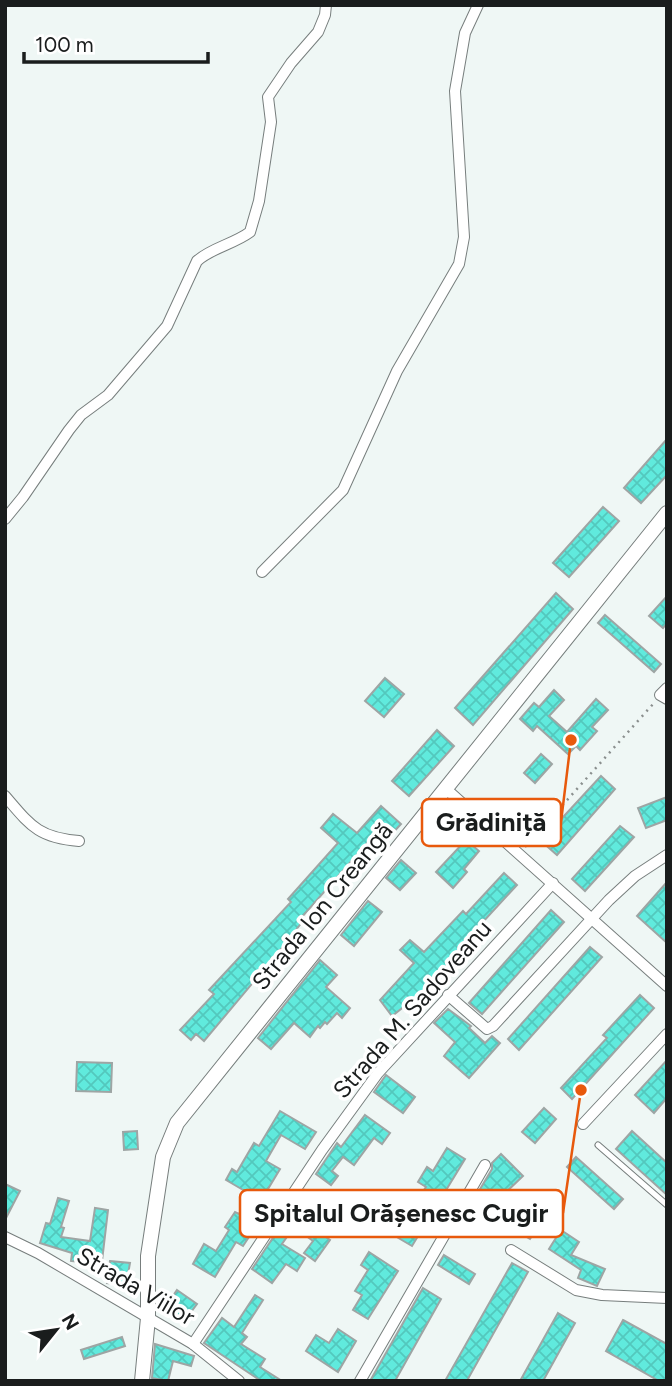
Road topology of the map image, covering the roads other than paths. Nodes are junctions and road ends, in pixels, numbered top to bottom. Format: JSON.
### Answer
{"nodes":[{"id":1,"x":326,"y":5,"type":"edge"},
{"id":2,"x":478,"y":5,"type":"edge"},
{"id":3,"x":667,"y":513,"type":"edge"},
{"id":4,"x":5,"y":519,"type":"edge"},
{"id":5,"x":262,"y":572,"type":"dead end"},
{"id":6,"x":445,"y":788,"type":"junction"},
{"id":7,"x":5,"y":796,"type":"edge"},
{"id":8,"x":79,"y":841,"type":"dead end"},
{"id":9,"x":667,"y":855,"type":"edge"},
{"id":10,"x":553,"y":883,"type":"junction"},
{"id":11,"x":593,"y":918,"type":"junction"},
{"id":12,"x":667,"y":986,"type":"edge"},
{"id":13,"x":448,"y":995,"type":"junction"},
{"id":14,"x":667,"y":1034,"type":"edge"},
{"id":15,"x":583,"y":1124,"type":"dead end"},
{"id":16,"x":598,"y":1145,"type":"dead end"},
{"id":17,"x":485,"y":1165,"type":"dead end"},
{"id":18,"x":667,"y":1205,"type":"edge"},
{"id":19,"x":5,"y":1237,"type":"edge"},
{"id":20,"x":511,"y":1250,"type":"dead end"},
{"id":21,"x":667,"y":1298,"type":"edge"},
{"id":22,"x":148,"y":1318,"type":"junction"},
{"id":23,"x":193,"y":1344,"type":"junction"},
{"id":24,"x":142,"y":1381,"type":"edge"},
{"id":25,"x":239,"y":1381,"type":"edge"},
{"id":26,"x":360,"y":1381,"type":"edge"}],
"edges":[{"from":1,"to":4,"type":"street"},
{"from":2,"to":5,"type":"street"},
{"from":3,"to":6,"type":"street","name":"Strada Ion Creangă"},
{"from":6,"to":10,"type":"street"},
{"from":6,"to":22,"type":"street","name":"Strada Ion Creangă"},
{"from":7,"to":8,"type":"street"},
{"from":9,"to":11,"type":"street"},
{"from":10,"to":11,"type":"street"},
{"from":10,"to":13,"type":"street","name":"Strada M. Sadoveanu"},
{"from":11,"to":12,"type":"street"},
{"from":11,"to":13,"type":"street"},
{"from":13,"to":23,"type":"street","name":"Strada M. Sadoveanu"},
{"from":14,"to":15,"type":"street"},
{"from":16,"to":18,"type":"lane"},
{"from":17,"to":26,"type":"street"},
{"from":19,"to":22,"type":"street","name":"Strada Viilor"},
{"from":20,"to":21,"type":"street"},
{"from":22,"to":23,"type":"street","name":"Strada Viilor"},
{"from":22,"to":24,"type":"street","name":"Strada Ion Creangă"},
{"from":23,"to":25,"type":"street","name":"Strada Viilor"}]}
